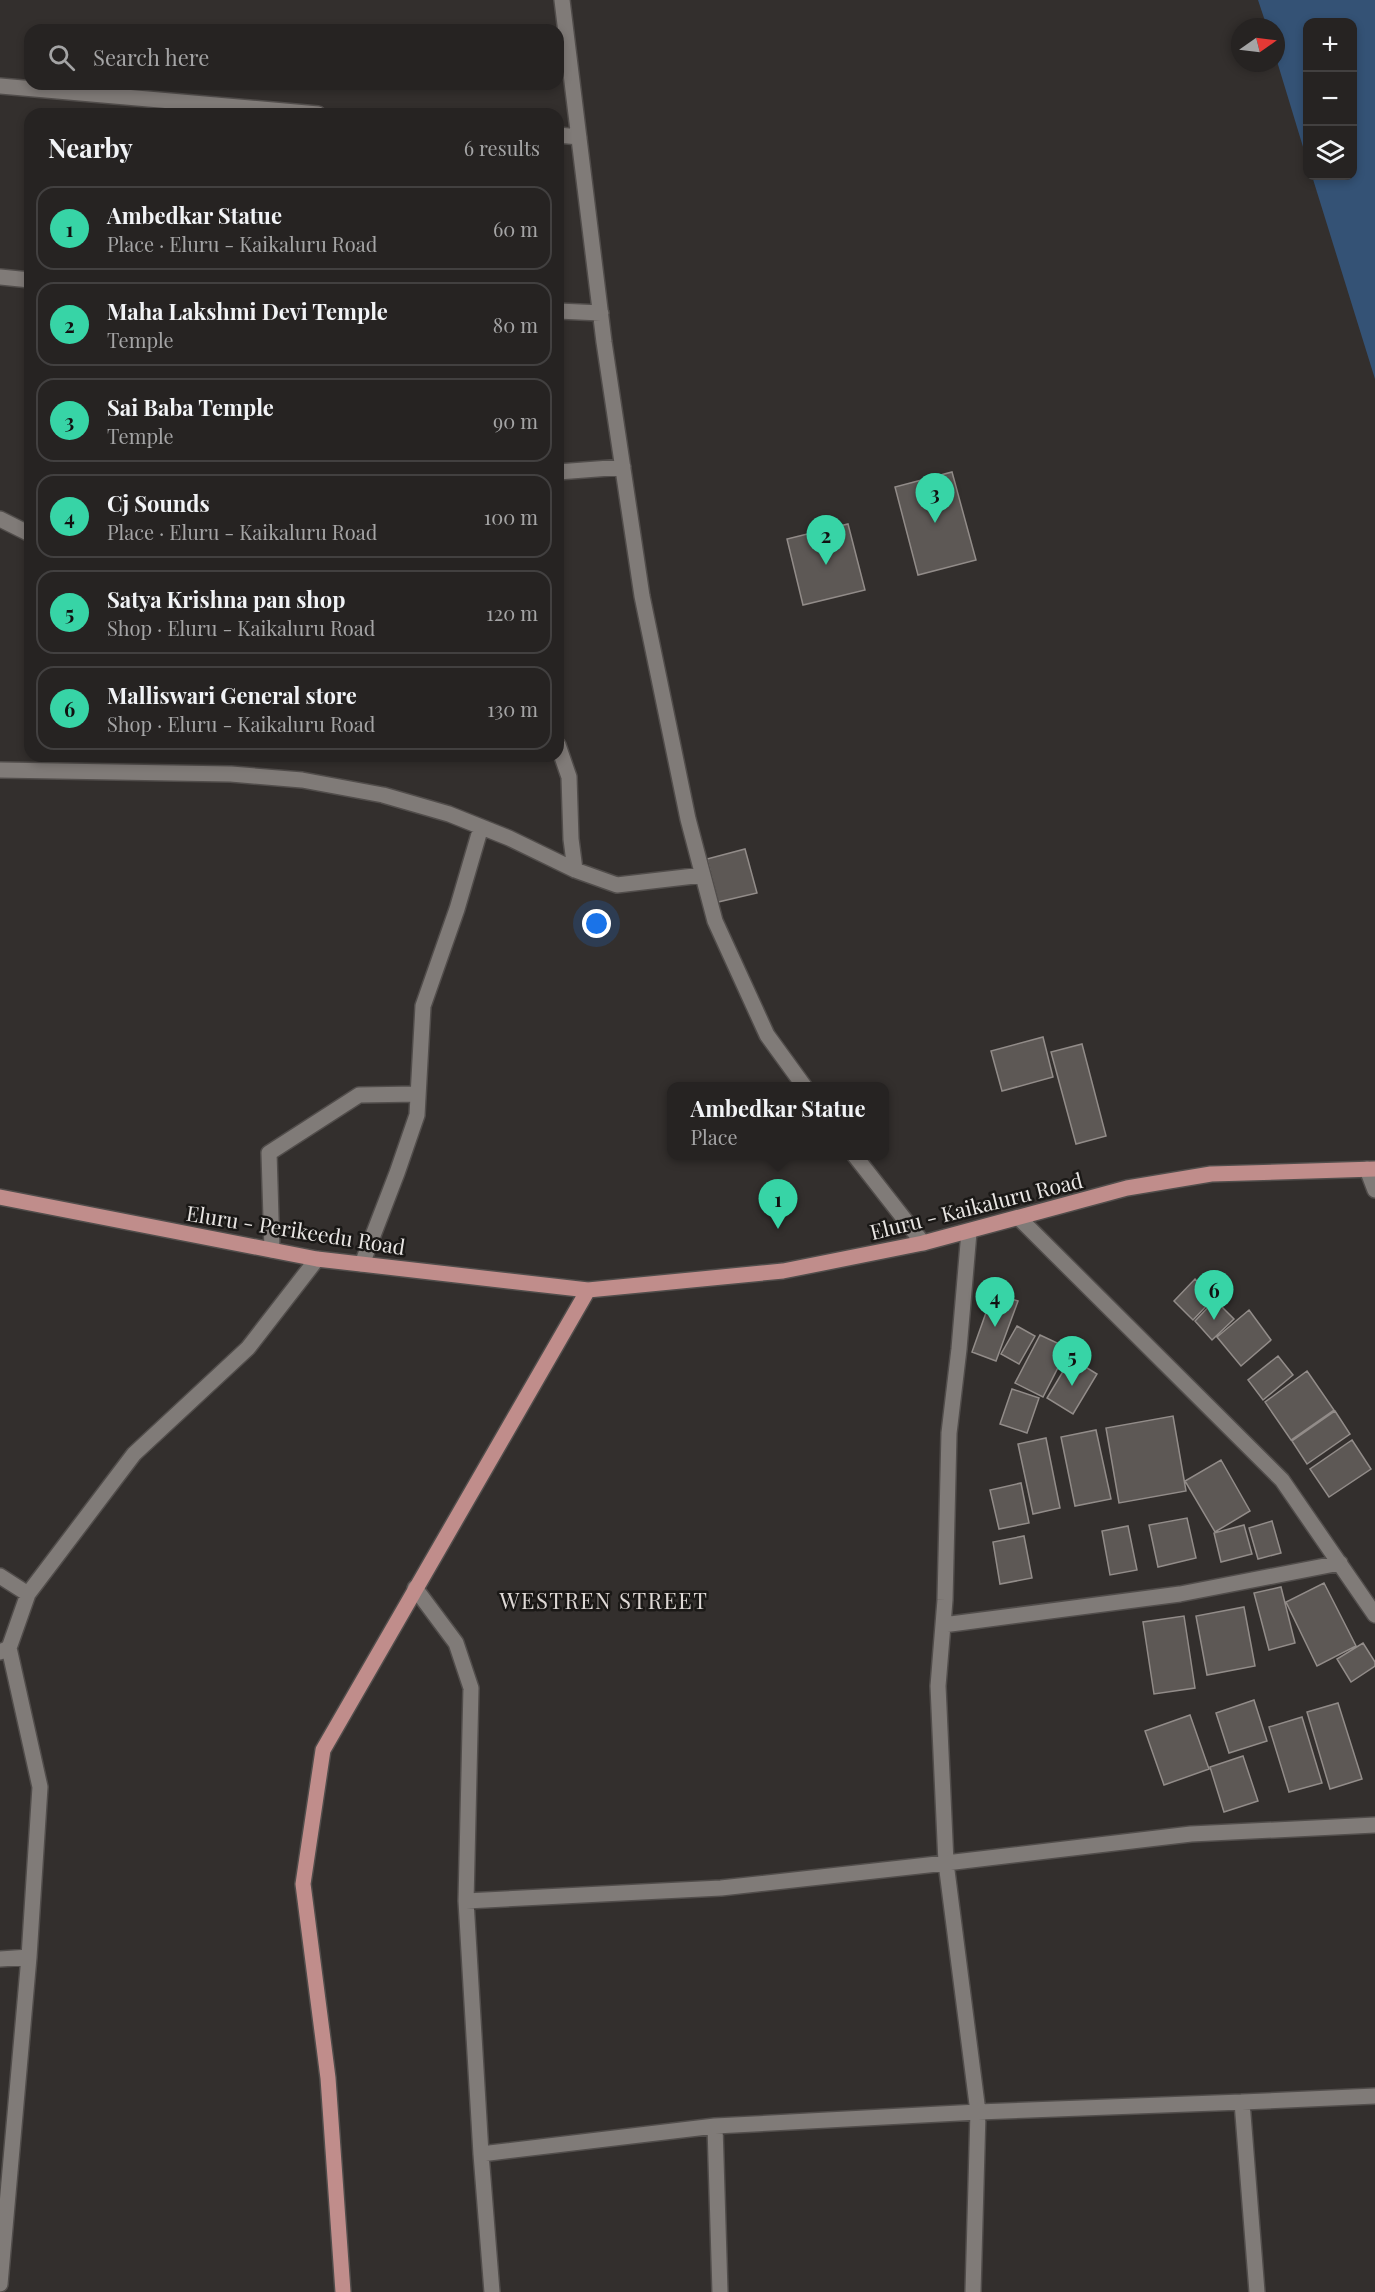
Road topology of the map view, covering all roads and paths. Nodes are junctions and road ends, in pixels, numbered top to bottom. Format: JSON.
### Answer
{"nodes":[{"id":1,"x":562,"y":0,"type":"edge"},
{"id":2,"x":0,"y":86,"type":"edge"},
{"id":3,"x":24,"y":88,"type":"edge"},
{"id":4,"x":45,"y":90,"type":"edge"},
{"id":5,"x":250,"y":108,"type":"edge"},
{"id":6,"x":564,"y":136,"type":"edge"},
{"id":7,"x":579,"y":137,"type":"junction"},
{"id":8,"x":0,"y":277,"type":"edge"},
{"id":9,"x":24,"y":279,"type":"edge"},
{"id":10,"x":564,"y":311,"type":"edge"},
{"id":11,"x":601,"y":313,"type":"junction"},
{"id":12,"x":623,"y":467,"type":"junction"},
{"id":13,"x":564,"y":472,"type":"edge"},
{"id":14,"x":0,"y":519,"type":"edge"},
{"id":15,"x":24,"y":531,"type":"edge"},
{"id":16,"x":564,"y":762,"type":"edge"},
{"id":17,"x":0,"y":770,"type":"edge"},
{"id":18,"x":481,"y":827,"type":"junction"},
{"id":19,"x":575,"y":870,"type":"junction"},
{"id":20,"x":703,"y":875,"type":"junction"},
{"id":21,"x":801,"y":1082,"type":"edge"},
{"id":22,"x":417,"y":1094,"type":"junction"},
{"id":23,"x":859,"y":1160,"type":"edge"},
{"id":24,"x":1371,"y":1169,"type":"edge"},
{"id":25,"x":1375,"y":1190,"type":"edge"},
{"id":26,"x":0,"y":1197,"type":"edge"},
{"id":27,"x":1018,"y":1218,"type":"junction"},
{"id":28,"x":969,"y":1232,"type":"junction"},
{"id":29,"x":923,"y":1243,"type":"junction"},
{"id":30,"x":272,"y":1250,"type":"junction"},
{"id":31,"x":317,"y":1259,"type":"junction"},
{"id":32,"x":362,"y":1264,"type":"junction"},
{"id":33,"x":588,"y":1290,"type":"junction"},
{"id":34,"x":1340,"y":1563,"type":"junction"},
{"id":35,"x":0,"y":1576,"type":"edge"},
{"id":36,"x":415,"y":1588,"type":"junction"},
{"id":37,"x":28,"y":1594,"type":"junction"},
{"id":38,"x":1375,"y":1615,"type":"edge"},
{"id":39,"x":943,"y":1625,"type":"junction"},
{"id":40,"x":4,"y":1650,"type":"edge"},
{"id":41,"x":1375,"y":1825,"type":"edge"},
{"id":42,"x":946,"y":1863,"type":"junction"},
{"id":43,"x":466,"y":1901,"type":"junction"},
{"id":44,"x":29,"y":1957,"type":"junction"},
{"id":45,"x":0,"y":1959,"type":"edge"},
{"id":46,"x":1375,"y":2096,"type":"edge"},
{"id":47,"x":1242,"y":2102,"type":"junction"},
{"id":48,"x":978,"y":2112,"type":"junction"},
{"id":49,"x":715,"y":2127,"type":"junction"},
{"id":50,"x":481,"y":2154,"type":"junction"},
{"id":51,"x":0,"y":2284,"type":"edge"},
{"id":52,"x":343,"y":2292,"type":"edge"},
{"id":53,"x":492,"y":2292,"type":"edge"},
{"id":54,"x":720,"y":2292,"type":"edge"},
{"id":55,"x":973,"y":2292,"type":"edge"},
{"id":56,"x":1257,"y":2292,"type":"edge"}],
"edges":[{"from":1,"to":7,"type":"street"},
{"from":2,"to":3,"type":"street"},
{"from":4,"to":5,"type":"street"},
{"from":6,"to":7,"type":"street"},
{"from":7,"to":11,"type":"street"},
{"from":8,"to":9,"type":"street"},
{"from":10,"to":11,"type":"street"},
{"from":11,"to":12,"type":"street"},
{"from":12,"to":13,"type":"street"},
{"from":12,"to":20,"type":"street"},
{"from":14,"to":15,"type":"street"},
{"from":16,"to":19,"type":"street"},
{"from":17,"to":18,"type":"street"},
{"from":18,"to":19,"type":"street"},
{"from":18,"to":22,"type":"street"},
{"from":19,"to":20,"type":"street"},
{"from":20,"to":21,"type":"street"},
{"from":22,"to":30,"type":"street"},
{"from":22,"to":32,"type":"street"},
{"from":23,"to":29,"type":"street"},
{"from":24,"to":25,"type":"street"},
{"from":24,"to":27,"type":"main road","name":"Eluru - Kaikaluru Road"},
{"from":26,"to":30,"type":"main road","name":"Eluru - Perikeedu Road"},
{"from":27,"to":28,"type":"main road","name":"Eluru - Kaikaluru Road"},
{"from":27,"to":34,"type":"street"},
{"from":28,"to":29,"type":"main road","name":"Eluru - Kaikaluru Road"},
{"from":28,"to":39,"type":"street"},
{"from":29,"to":33,"type":"main road","name":"Eluru - Kaikaluru Road"},
{"from":30,"to":31,"type":"main road","name":"Eluru - Perikeedu Road"},
{"from":31,"to":32,"type":"main road","name":"Eluru - Perikeedu Road"},
{"from":31,"to":37,"type":"street"},
{"from":32,"to":33,"type":"main road","name":"Eluru - Perikeedu Road"},
{"from":33,"to":36,"type":"main road"},
{"from":34,"to":38,"type":"street"},
{"from":34,"to":39,"type":"street"},
{"from":35,"to":37,"type":"street"},
{"from":36,"to":43,"type":"street"},
{"from":36,"to":52,"type":"main road"},
{"from":37,"to":40,"type":"street"},
{"from":39,"to":42,"type":"street"},
{"from":40,"to":44,"type":"street"},
{"from":41,"to":42,"type":"street"},
{"from":42,"to":43,"type":"street"},
{"from":42,"to":48,"type":"street"},
{"from":43,"to":50,"type":"street"},
{"from":44,"to":45,"type":"street"},
{"from":44,"to":51,"type":"street"},
{"from":46,"to":47,"type":"street"},
{"from":47,"to":48,"type":"street"},
{"from":47,"to":56,"type":"street"},
{"from":48,"to":49,"type":"street"},
{"from":48,"to":55,"type":"street"},
{"from":49,"to":50,"type":"street"},
{"from":49,"to":54,"type":"street"},
{"from":50,"to":53,"type":"street"}]}
